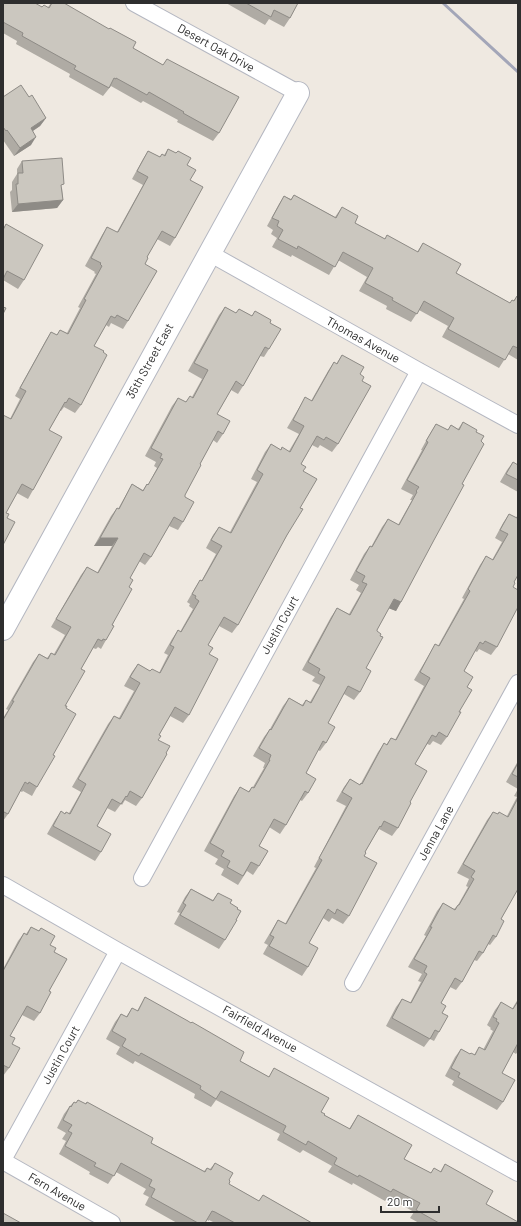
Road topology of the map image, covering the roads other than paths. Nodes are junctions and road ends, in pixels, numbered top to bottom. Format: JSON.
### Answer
{"nodes":[{"id":1,"x":134,"y":3,"type":"edge"},
{"id":2,"x":298,"y":93,"type":"joint"},
{"id":3,"x":209,"y":254,"type":"junction"},
{"id":4,"x":419,"y":371,"type":"junction"},
{"id":5,"x":518,"y":425,"type":"edge"},
{"id":6,"x":3,"y":629,"type":"edge"},
{"id":7,"x":518,"y":682,"type":"edge"},
{"id":8,"x":142,"y":878,"type":"dead end"},
{"id":9,"x":3,"y":885,"type":"edge"},
{"id":10,"x":118,"y":951,"type":"junction"},
{"id":11,"x":353,"y":983,"type":"dead end"},
{"id":12,"x":3,"y":1161,"type":"edge"},
{"id":13,"x":518,"y":1173,"type":"edge"},
{"id":14,"x":112,"y":1223,"type":"edge"}],
"edges":[{"from":1,"to":2,"type":"street","name":"Desert Oak Drive"},
{"from":2,"to":3,"type":"street","name":"35th Street East"},
{"from":3,"to":4,"type":"street","name":"Thomas Avenue"},
{"from":3,"to":6,"type":"street","name":"35th Street East"},
{"from":4,"to":5,"type":"street","name":"Thomas Avenue"},
{"from":4,"to":8,"type":"street","name":"Justin Court"},
{"from":7,"to":11,"type":"street","name":"Jenna Lane"},
{"from":9,"to":10,"type":"street","name":"Fairfield Avenue"},
{"from":10,"to":12,"type":"street","name":"Justin Court"},
{"from":10,"to":13,"type":"street","name":"Fairfield Avenue"},
{"from":12,"to":14,"type":"street","name":"Fern Avenue"}]}
